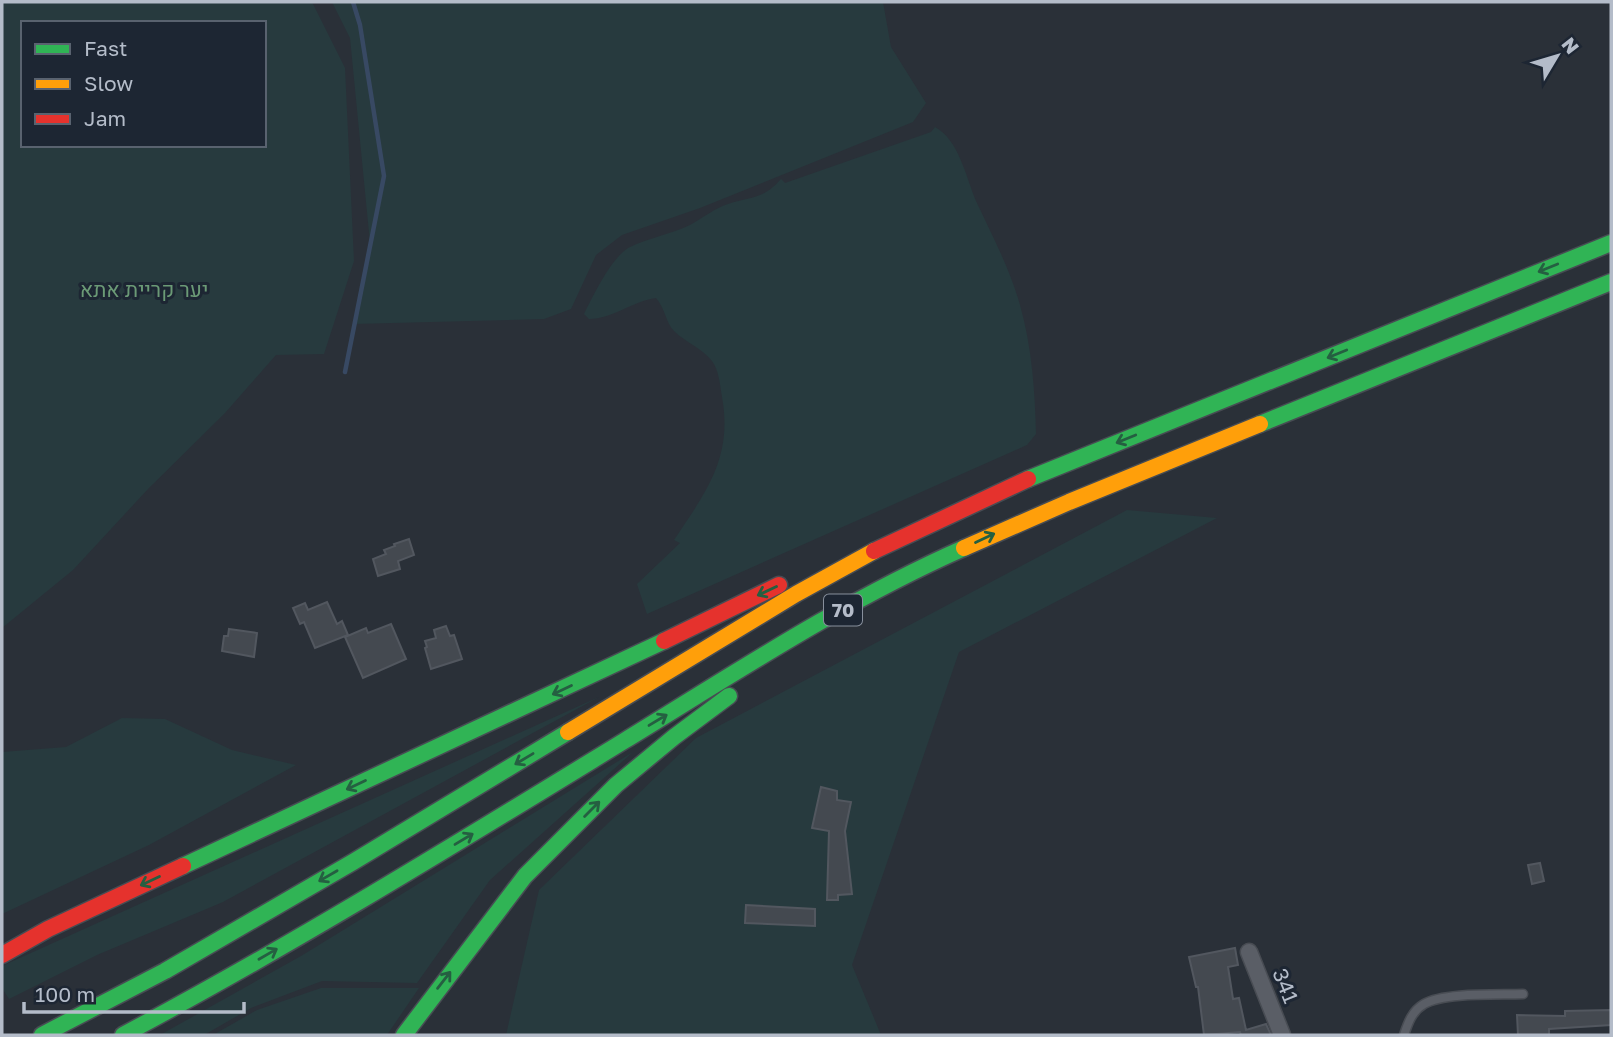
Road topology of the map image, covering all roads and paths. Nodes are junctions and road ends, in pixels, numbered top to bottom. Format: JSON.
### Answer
{"nodes":[{"id":1,"x":1611,"y":243,"type":"edge"},
{"id":2,"x":1611,"y":282,"type":"edge"},
{"id":3,"x":1055,"y":468,"type":"junction"},
{"id":4,"x":953,"y":553,"type":"junction"},
{"id":5,"x":48,"y":929,"type":"junction"},
{"id":6,"x":2,"y":947,"type":"edge"},
{"id":7,"x":1249,"y":952,"type":"dead end"},
{"id":8,"x":2,"y":955,"type":"edge"},
{"id":9,"x":1523,"y":994,"type":"dead end"},
{"id":10,"x":42,"y":1035,"type":"edge"},
{"id":11,"x":123,"y":1035,"type":"edge"},
{"id":12,"x":404,"y":1035,"type":"edge"},
{"id":13,"x":1282,"y":1035,"type":"edge"},
{"id":14,"x":1404,"y":1035,"type":"edge"}],
"edges":[{"from":1,"to":3,"type":"highway","number":"70","one_way":true},
{"from":4,"to":2,"type":"highway","number":"70","one_way":true},
{"from":3,"to":5,"type":"highway","one_way":true},
{"from":3,"to":10,"type":"highway","number":"70","one_way":true},
{"from":11,"to":4,"type":"highway","number":"70","one_way":true},
{"from":12,"to":4,"type":"highway","one_way":true},
{"from":5,"to":6,"type":"highway"},
{"from":5,"to":8,"type":"highway"},
{"from":7,"to":13,"type":"street","name":"341"},
{"from":9,"to":14,"type":"lane"}]}
